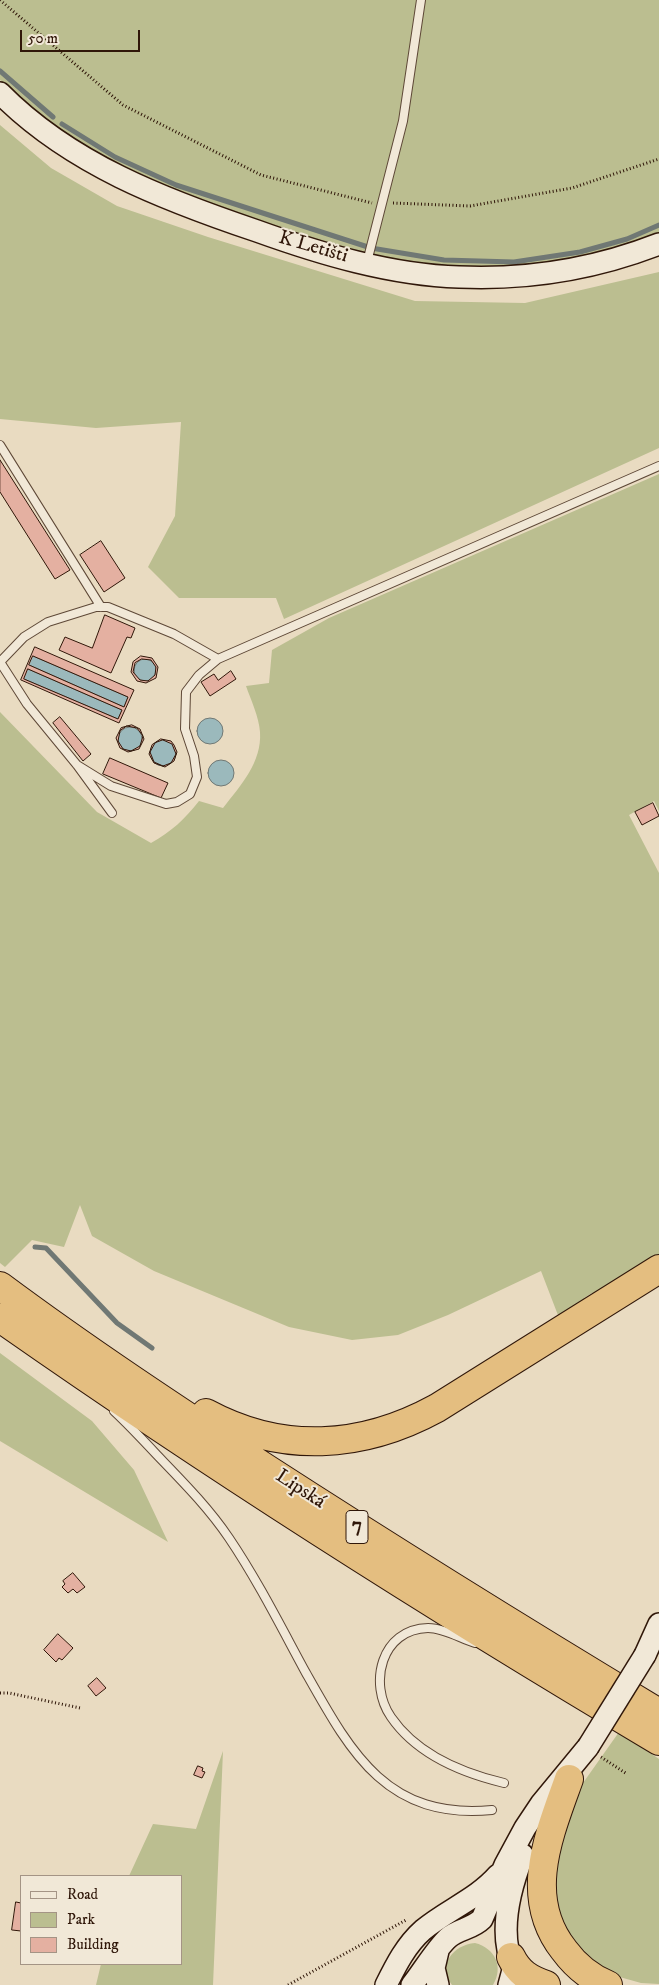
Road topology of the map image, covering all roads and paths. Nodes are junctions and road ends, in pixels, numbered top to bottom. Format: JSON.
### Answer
{"nodes":[{"id":1,"x":0,"y":0,"type":"edge"},
{"id":2,"x":421,"y":0,"type":"edge"},
{"id":3,"x":0,"y":93,"type":"edge"},
{"id":4,"x":659,"y":159,"type":"edge"},
{"id":5,"x":374,"y":203,"type":"dead end"},
{"id":6,"x":384,"y":203,"type":"dead end"},
{"id":7,"x":659,"y":244,"type":"edge"},
{"id":8,"x":367,"y":263,"type":"junction"},
{"id":9,"x":0,"y":445,"type":"edge"},
{"id":10,"x":659,"y":466,"type":"edge"},
{"id":11,"x":101,"y":607,"type":"junction"},
{"id":12,"x":218,"y":659,"type":"junction"},
{"id":13,"x":0,"y":662,"type":"edge"},
{"id":14,"x":77,"y":765,"type":"junction"},
{"id":15,"x":112,"y":813,"type":"dead end"},
{"id":16,"x":659,"y":1269,"type":"edge"},
{"id":17,"x":659,"y":1280,"type":"edge"},
{"id":18,"x":0,"y":1286,"type":"edge"},
{"id":19,"x":594,"y":1309,"type":"junction"},
{"id":20,"x":0,"y":1318,"type":"edge"},
{"id":21,"x":56,"y":1342,"type":"junction"},
{"id":22,"x":98,"y":1396,"type":"dead end"},
{"id":23,"x":105,"y":1403,"type":"dead end"},
{"id":24,"x":659,"y":1624,"type":"edge"},
{"id":25,"x":479,"y":1645,"type":"dead end"},
{"id":26,"x":488,"y":1648,"type":"dead end"},
{"id":27,"x":536,"y":1667,"type":"junction"},
{"id":28,"x":0,"y":1693,"type":"edge"},
{"id":29,"x":80,"y":1708,"type":"dead end"},
{"id":30,"x":659,"y":1713,"type":"edge"},
{"id":31,"x":630,"y":1724,"type":"junction"},
{"id":32,"x":659,"y":1741,"type":"edge"},
{"id":33,"x":659,"y":1747,"type":"edge"},
{"id":34,"x":594,"y":1751,"type":"junction"},
{"id":35,"x":627,"y":1774,"type":"dead end"},
{"id":36,"x":569,"y":1779,"type":"junction"},
{"id":37,"x":504,"y":1783,"type":"dead end"},
{"id":38,"x":492,"y":1810,"type":"dead end"},
{"id":39,"x":506,"y":1865,"type":"junction"},
{"id":40,"x":413,"y":1917,"type":"dead end"},
{"id":41,"x":467,"y":1929,"type":"junction"},
{"id":42,"x":443,"y":1942,"type":"junction"},
{"id":43,"x":510,"y":1953,"type":"junction"},
{"id":44,"x":288,"y":1985,"type":"edge"},
{"id":45,"x":386,"y":1985,"type":"edge"},
{"id":46,"x":412,"y":1985,"type":"edge"},
{"id":47,"x":438,"y":1985,"type":"edge"},
{"id":48,"x":509,"y":1985,"type":"edge"},
{"id":49,"x":546,"y":1985,"type":"edge"},
{"id":50,"x":608,"y":1985,"type":"edge"}],
"edges":[{"from":1,"to":5,"type":"path"},
{"from":2,"to":8,"type":"lane"},
{"from":3,"to":8,"type":"street","name":"K Letišti"},
{"from":4,"to":6,"type":"path"},
{"from":7,"to":8,"type":"street","name":"K Letišti"},
{"from":9,"to":11,"type":"lane"},
{"from":10,"to":12,"type":"lane"},
{"from":11,"to":12,"type":"lane"},
{"from":11,"to":13,"type":"lane"},
{"from":12,"to":14,"type":"lane"},
{"from":13,"to":14,"type":"lane"},
{"from":14,"to":15,"type":"lane"},
{"from":16,"to":19,"type":"highway"},
{"from":17,"to":19,"type":"highway"},
{"from":18,"to":21,"type":"highway","name":"Lipská","number":"7"},
{"from":19,"to":21,"type":"highway"},
{"from":20,"to":21,"type":"highway","name":"Lipská","number":"7"},
{"from":21,"to":22,"type":"lane"},
{"from":21,"to":27,"type":"highway","name":"Lipská","number":"7"},
{"from":21,"to":30,"type":"highway","name":"Lipská","number":"7"},
{"from":23,"to":38,"type":"lane"},
{"from":24,"to":34,"type":"street","bridge":true},
{"from":25,"to":37,"type":"lane"},
{"from":26,"to":27,"type":"lane"},
{"from":27,"to":31,"type":"highway","name":"Lipská","number":"7"},
{"from":28,"to":29,"type":"path"},
{"from":31,"to":32,"type":"highway","name":"Lipská","number":"7"},
{"from":31,"to":33,"type":"highway"},
{"from":34,"to":35,"type":"path"},
{"from":34,"to":36,"type":"street"},
{"from":34,"to":39,"type":"street"},
{"from":36,"to":43,"type":"street"},
{"from":36,"to":50,"type":"highway"},
{"from":39,"to":41,"type":"street"},
{"from":39,"to":45,"type":"street"},
{"from":40,"to":44,"type":"path"},
{"from":41,"to":42,"type":"street"},
{"from":41,"to":43,"type":"street"},
{"from":42,"to":46,"type":"street"},
{"from":42,"to":47,"type":"street"},
{"from":43,"to":48,"type":"street"},
{"from":43,"to":49,"type":"highway"}]}
